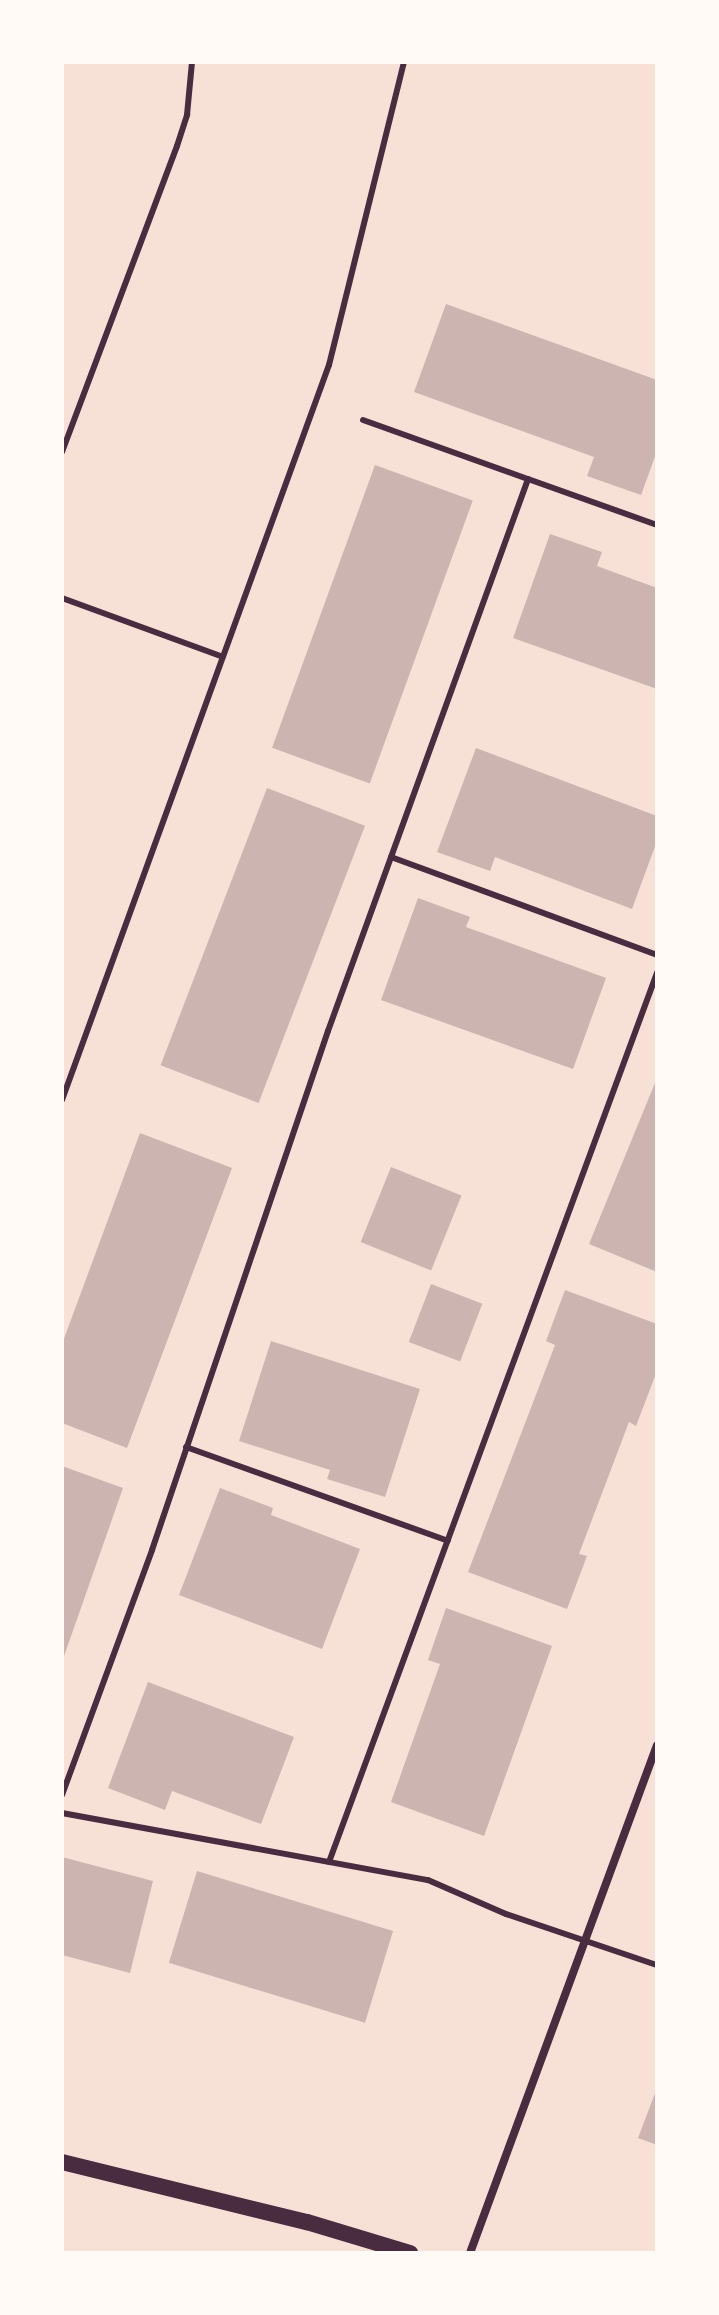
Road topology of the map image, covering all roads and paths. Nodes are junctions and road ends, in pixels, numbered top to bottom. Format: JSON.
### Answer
{"nodes":[{"id":1,"x":192,"y":62,"type":"edge"},
{"id":2,"x":404,"y":62,"type":"edge"},
{"id":3,"x":363,"y":420,"type":"dead end"},
{"id":4,"x":62,"y":452,"type":"edge"},
{"id":5,"x":528,"y":479,"type":"junction"},
{"id":6,"x":657,"y":525,"type":"edge"},
{"id":7,"x":62,"y":598,"type":"edge"},
{"id":8,"x":223,"y":657,"type":"junction"},
{"id":9,"x":391,"y":857,"type":"junction"},
{"id":10,"x":657,"y":955,"type":"edge"},
{"id":11,"x":657,"y":973,"type":"edge"},
{"id":12,"x":62,"y":1100,"type":"edge"},
{"id":13,"x":186,"y":1447,"type":"junction"},
{"id":14,"x":448,"y":1541,"type":"junction"},
{"id":15,"x":657,"y":1745,"type":"edge"},
{"id":16,"x":62,"y":1795,"type":"edge"},
{"id":17,"x":62,"y":1813,"type":"edge"},
{"id":18,"x":329,"y":1862,"type":"junction"},
{"id":19,"x":586,"y":1939,"type":"junction"},
{"id":20,"x":657,"y":1965,"type":"edge"},
{"id":21,"x":62,"y":2162,"type":"edge"},
{"id":22,"x":410,"y":2253,"type":"edge"},
{"id":23,"x":470,"y":2253,"type":"edge"}],
"edges":[{"from":1,"to":4,"type":"lane"},
{"from":2,"to":8,"type":"lane"},
{"from":3,"to":5,"type":"lane"},
{"from":5,"to":6,"type":"lane"},
{"from":5,"to":9,"type":"lane"},
{"from":7,"to":8,"type":"lane"},
{"from":8,"to":12,"type":"lane"},
{"from":9,"to":10,"type":"lane"},
{"from":9,"to":13,"type":"lane"},
{"from":11,"to":14,"type":"lane"},
{"from":13,"to":14,"type":"lane"},
{"from":13,"to":16,"type":"lane"},
{"from":14,"to":18,"type":"lane"},
{"from":15,"to":19,"type":"street"},
{"from":17,"to":18,"type":"lane"},
{"from":18,"to":19,"type":"lane"},
{"from":19,"to":20,"type":"lane"},
{"from":19,"to":23,"type":"street"},
{"from":21,"to":22,"type":"main road"}]}
